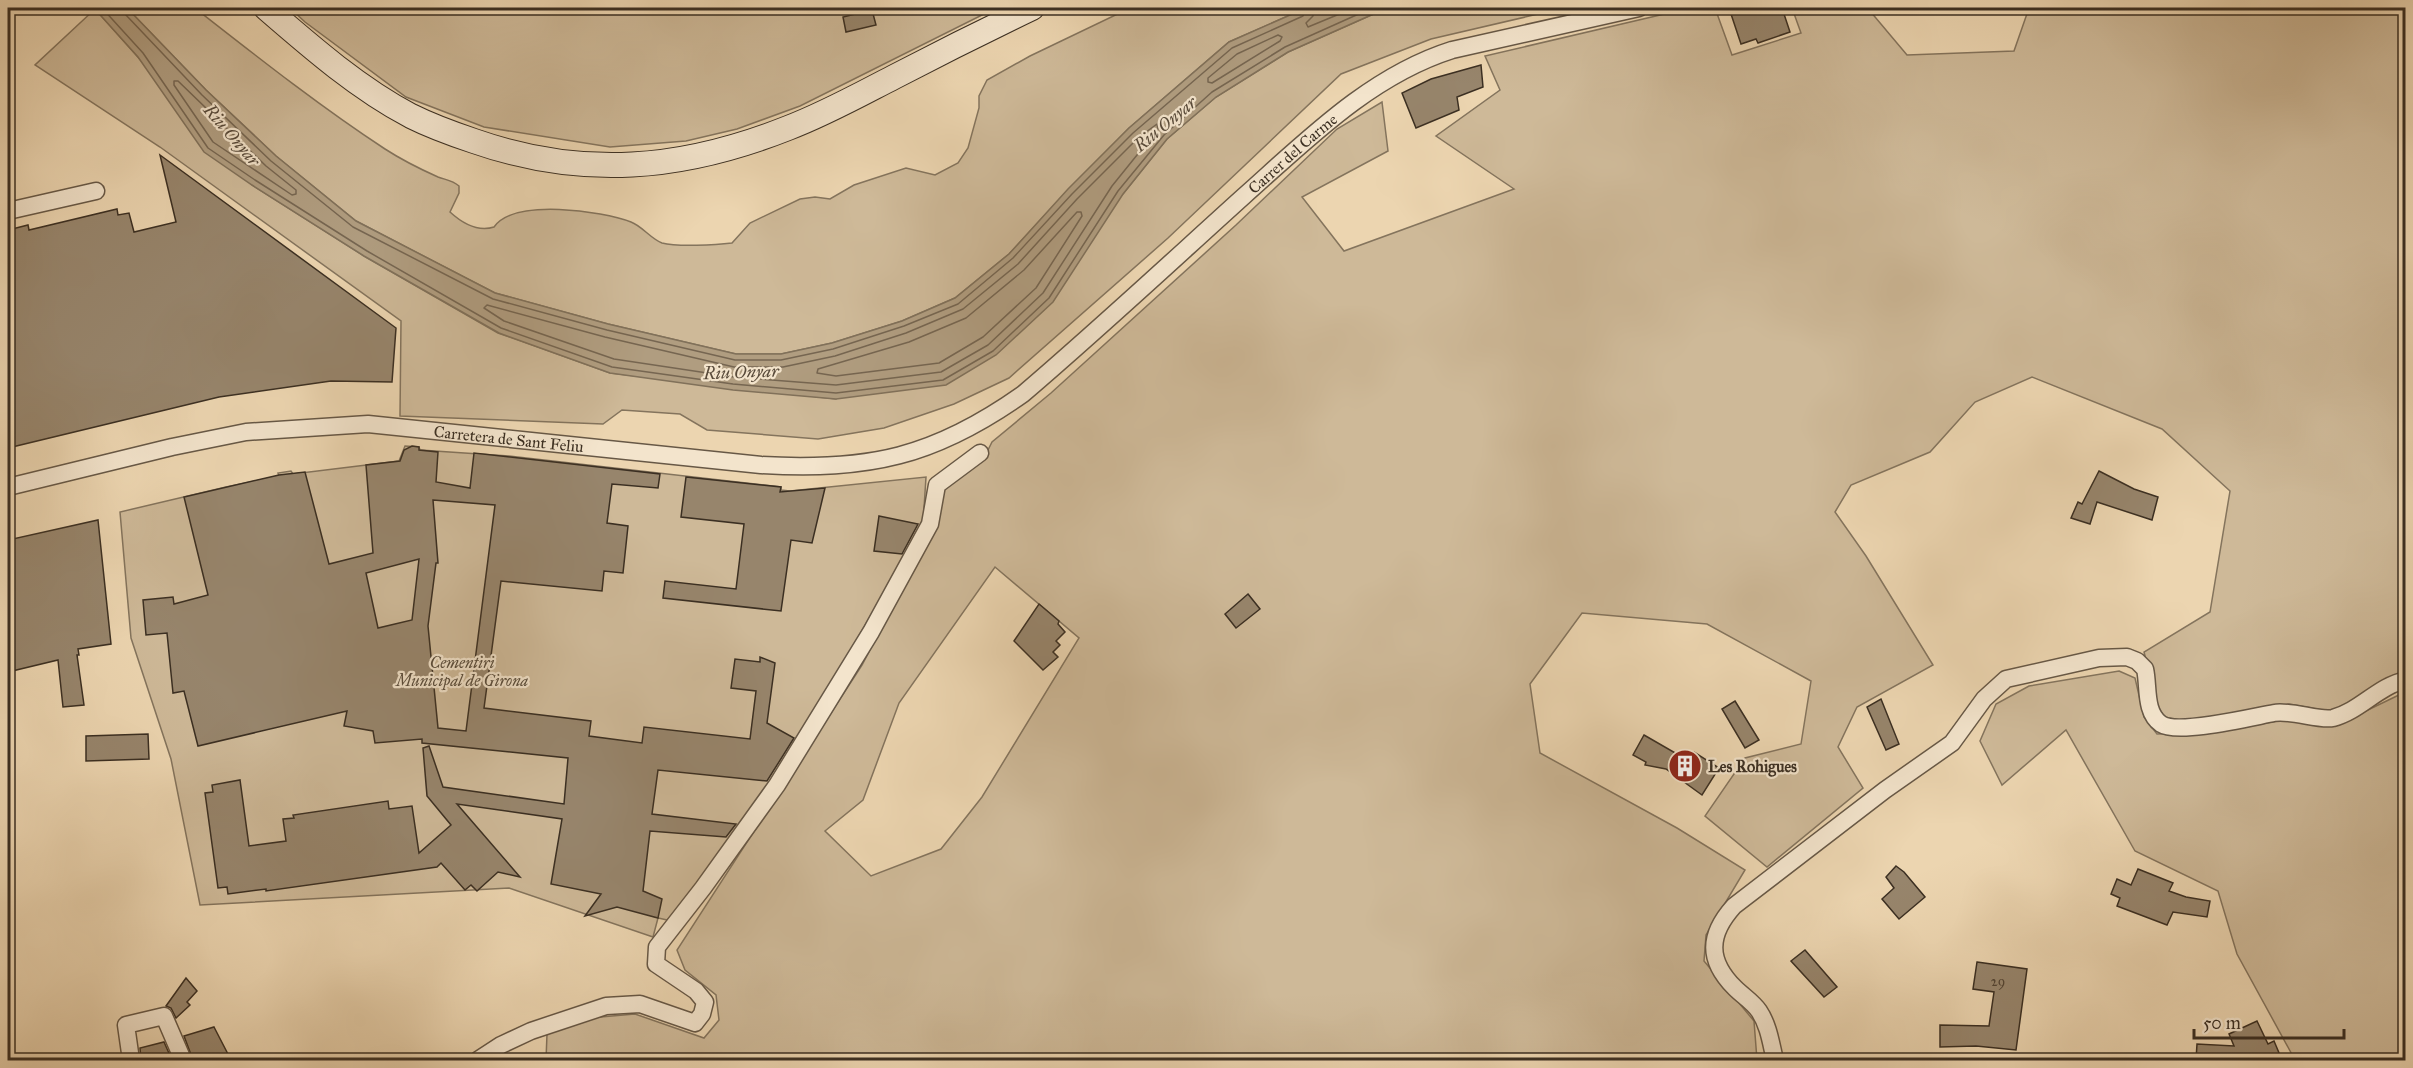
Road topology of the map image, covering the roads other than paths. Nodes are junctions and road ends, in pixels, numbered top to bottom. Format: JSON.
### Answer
{"nodes":[{"id":1,"x":266,"y":8,"type":"edge"},
{"id":2,"x":1032,"y":8,"type":"edge"},
{"id":3,"x":1639,"y":8,"type":"edge"},
{"id":4,"x":96,"y":191,"type":"dead end"},
{"id":5,"x":8,"y":211,"type":"edge"},
{"id":6,"x":1005,"y":407,"type":"joint"},
{"id":7,"x":980,"y":453,"type":"dead end"},
{"id":8,"x":8,"y":487,"type":"edge"},
{"id":9,"x":2406,"y":680,"type":"edge"},
{"id":10,"x":131,"y":1060,"type":"edge"},
{"id":11,"x":183,"y":1060,"type":"edge"},
{"id":12,"x":478,"y":1060,"type":"edge"},
{"id":13,"x":1775,"y":1060,"type":"edge"}],
"edges":[{"from":1,"to":2,"type":"main road"},
{"from":3,"to":6,"type":"street","name":"Carrer del Carme"},
{"from":4,"to":5,"type":"street"},
{"from":6,"to":8,"type":"street","name":"Carretera de Sant Feliu"},
{"from":7,"to":12,"type":"street"},
{"from":9,"to":13,"type":"street"},
{"from":10,"to":11,"type":"street"}]}
